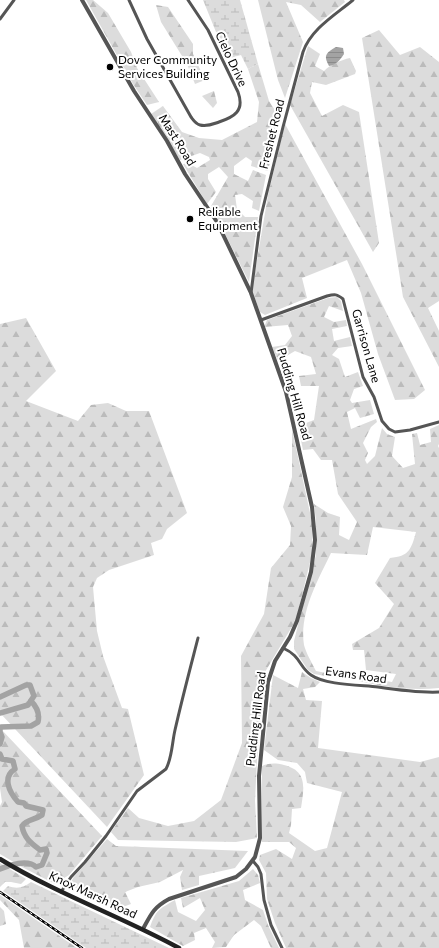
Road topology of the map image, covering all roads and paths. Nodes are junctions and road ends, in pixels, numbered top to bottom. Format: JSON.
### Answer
{"nodes":[{"id":1,"x":14,"y":0,"type":"edge"},
{"id":2,"x":82,"y":0,"type":"edge"},
{"id":3,"x":129,"y":0,"type":"edge"},
{"id":4,"x":188,"y":0,"type":"edge"},
{"id":5,"x":353,"y":0,"type":"edge"},
{"id":6,"x":0,"y":19,"type":"edge"},
{"id":7,"x":251,"y":293,"type":"junction"},
{"id":8,"x":261,"y":320,"type":"junction"},
{"id":9,"x":439,"y":422,"type":"edge"},
{"id":10,"x":198,"y":638,"type":"dead end"},
{"id":11,"x":284,"y":648,"type":"junction"},
{"id":12,"x":439,"y":692,"type":"edge"},
{"id":13,"x":0,"y":859,"type":"edge"},
{"id":14,"x":253,"y":861,"type":"junction"},
{"id":15,"x":61,"y":892,"type":"junction"},
{"id":16,"x":143,"y":929,"type":"junction"},
{"id":17,"x":179,"y":948,"type":"edge"},
{"id":18,"x":282,"y":948,"type":"edge"}],
"edges":[{"from":1,"to":6,"type":"street"},
{"from":2,"to":7,"type":"street","name":"Mast Road"},
{"from":3,"to":4,"type":"street","name":"Cielo Drive"},
{"from":5,"to":7,"type":"street","name":"Freshet Road"},
{"from":7,"to":8,"type":"street","name":"Pudding Hill Road"},
{"from":8,"to":9,"type":"street","name":"Garrison Lane"},
{"from":8,"to":11,"type":"street","name":"Pudding Hill Road"},
{"from":10,"to":15,"type":"street"},
{"from":11,"to":12,"type":"street","name":"Evans Road"},
{"from":11,"to":14,"type":"street","name":"Pudding Hill Road"},
{"from":13,"to":15,"type":"main road","name":"Knox Marsh Road"},
{"from":14,"to":16,"type":"street","name":"Pudding Hill Road"},
{"from":14,"to":18,"type":"street"},
{"from":15,"to":16,"type":"main road","name":"Knox Marsh Road"},
{"from":16,"to":17,"type":"main road","name":"Knox Marsh Road"}]}
